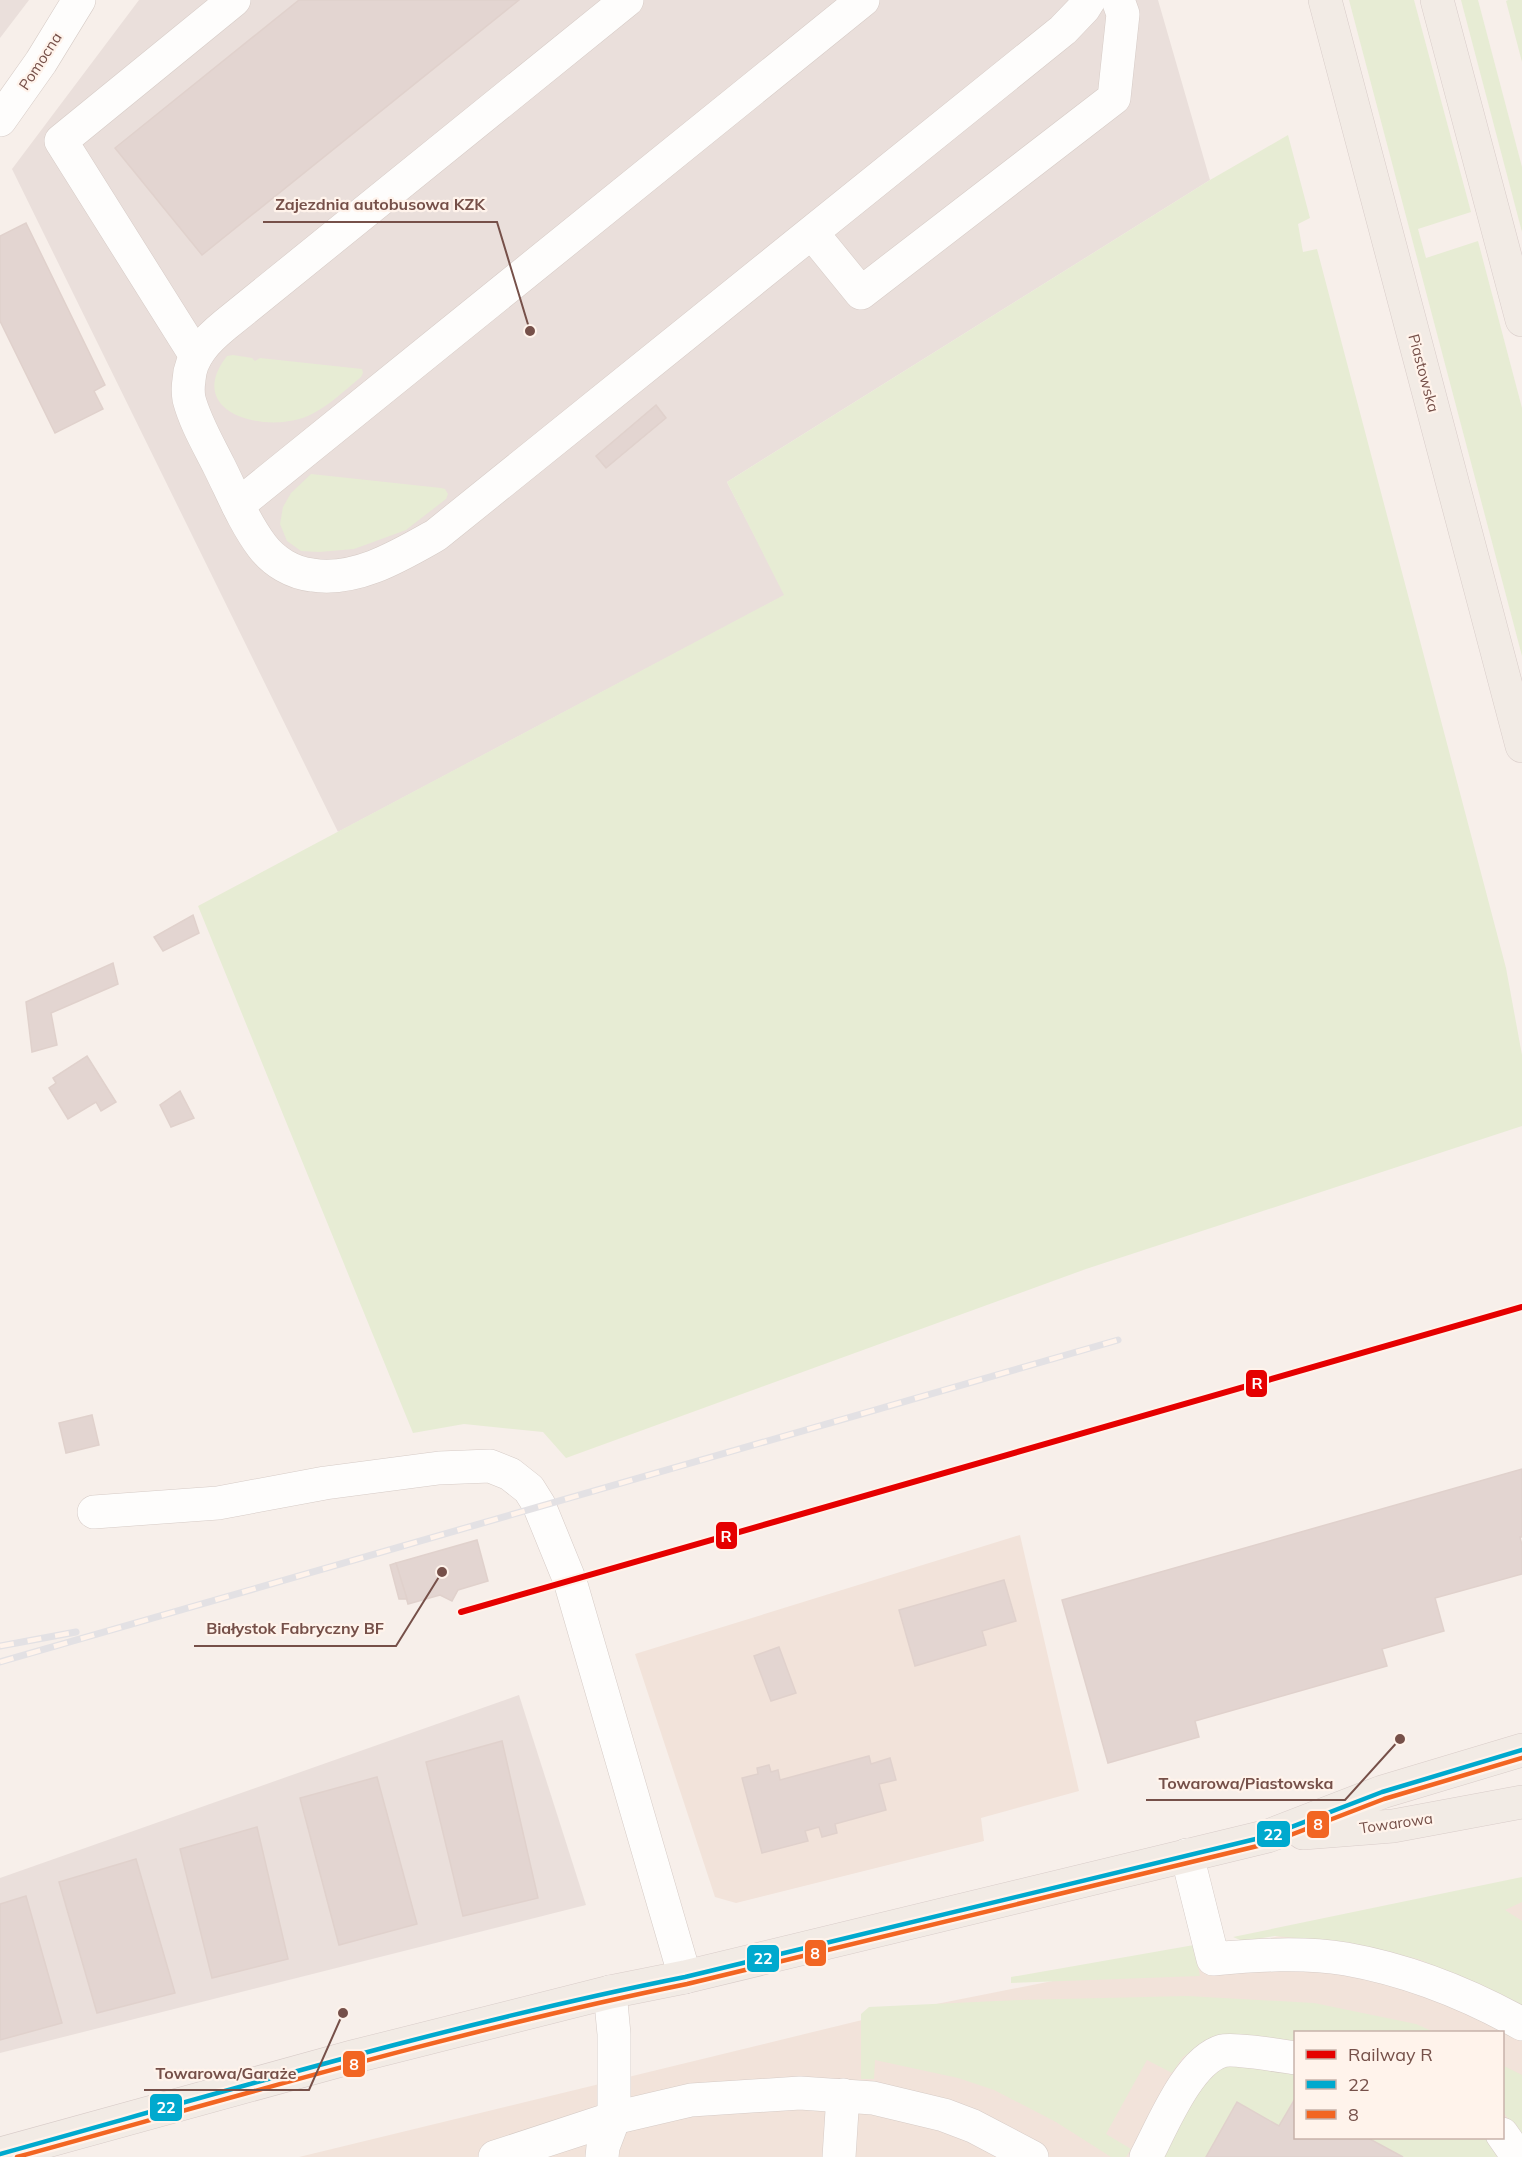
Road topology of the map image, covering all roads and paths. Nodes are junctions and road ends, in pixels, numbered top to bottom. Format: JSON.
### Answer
{"nodes":[{"id":1,"x":79,"y":0,"type":"edge"},
{"id":2,"x":234,"y":0,"type":"edge"},
{"id":3,"x":627,"y":0,"type":"edge"},
{"id":4,"x":863,"y":0,"type":"edge"},
{"id":5,"x":1089,"y":0,"type":"edge"},
{"id":6,"x":1119,"y":0,"type":"edge"},
{"id":7,"x":1325,"y":0,"type":"edge"},
{"id":8,"x":1437,"y":0,"type":"edge"},
{"id":9,"x":0,"y":120,"type":"edge"},
{"id":10,"x":812,"y":233,"type":"junction"},
{"id":11,"x":1522,"y":320,"type":"edge"},
{"id":12,"x":196,"y":356,"type":"junction"},
{"id":13,"x":238,"y":505,"type":"junction"},
{"id":14,"x":1522,"y":746,"type":"edge"},
{"id":15,"x":94,"y":1512,"type":"dead end"},
{"id":16,"x":1522,"y":1750,"type":"edge"},
{"id":17,"x":1522,"y":1802,"type":"edge"},
{"id":18,"x":1268,"y":1836,"type":"junction"},
{"id":19,"x":1187,"y":1855,"type":"junction"},
{"id":20,"x":685,"y":1977,"type":"junction"},
{"id":21,"x":610,"y":1992,"type":"junction"},
{"id":22,"x":1522,"y":2024,"type":"edge"},
{"id":23,"x":1294,"y":2058,"type":"edge"},
{"id":24,"x":843,"y":2095,"type":"junction"},
{"id":25,"x":614,"y":2118,"type":"junction"},
{"id":26,"x":1504,"y":2136,"type":"edge"},
{"id":27,"x":0,"y":2154,"type":"edge"},
{"id":28,"x":495,"y":2157,"type":"edge"},
{"id":29,"x":602,"y":2157,"type":"edge"},
{"id":30,"x":839,"y":2157,"type":"edge"},
{"id":31,"x":1032,"y":2157,"type":"edge"},
{"id":32,"x":1146,"y":2157,"type":"edge"},
{"id":33,"x":1518,"y":2157,"type":"edge"}],
"edges":[{"from":1,"to":9,"type":"street","name":"Pomocna"},
{"from":2,"to":12,"type":"street"},
{"from":3,"to":12,"type":"street"},
{"from":4,"to":13,"type":"street"},
{"from":5,"to":10,"type":"street"},
{"from":6,"to":10,"type":"street"},
{"from":7,"to":14,"type":"main road","name":"Piastowska"},
{"from":8,"to":11,"type":"main road"},
{"from":10,"to":13,"type":"street"},
{"from":12,"to":13,"type":"street"},
{"from":15,"to":20,"type":"street"},
{"from":16,"to":18,"type":"main road","name":"Towarowa"},
{"from":17,"to":18,"type":"main road","name":"Towarowa"},
{"from":18,"to":19,"type":"main road","name":"Towarowa"},
{"from":19,"to":20,"type":"main road","name":"Towarowa"},
{"from":19,"to":22,"type":"street"},
{"from":20,"to":21,"type":"main road","name":"Towarowa"},
{"from":21,"to":25,"type":"street"},
{"from":21,"to":27,"type":"main road","name":"Towarowa"},
{"from":23,"to":32,"type":"street"},
{"from":24,"to":25,"type":"street"},
{"from":24,"to":30,"type":"street"},
{"from":24,"to":31,"type":"street"},
{"from":25,"to":28,"type":"street"},
{"from":25,"to":29,"type":"street"},
{"from":26,"to":33,"type":"street"}]}
